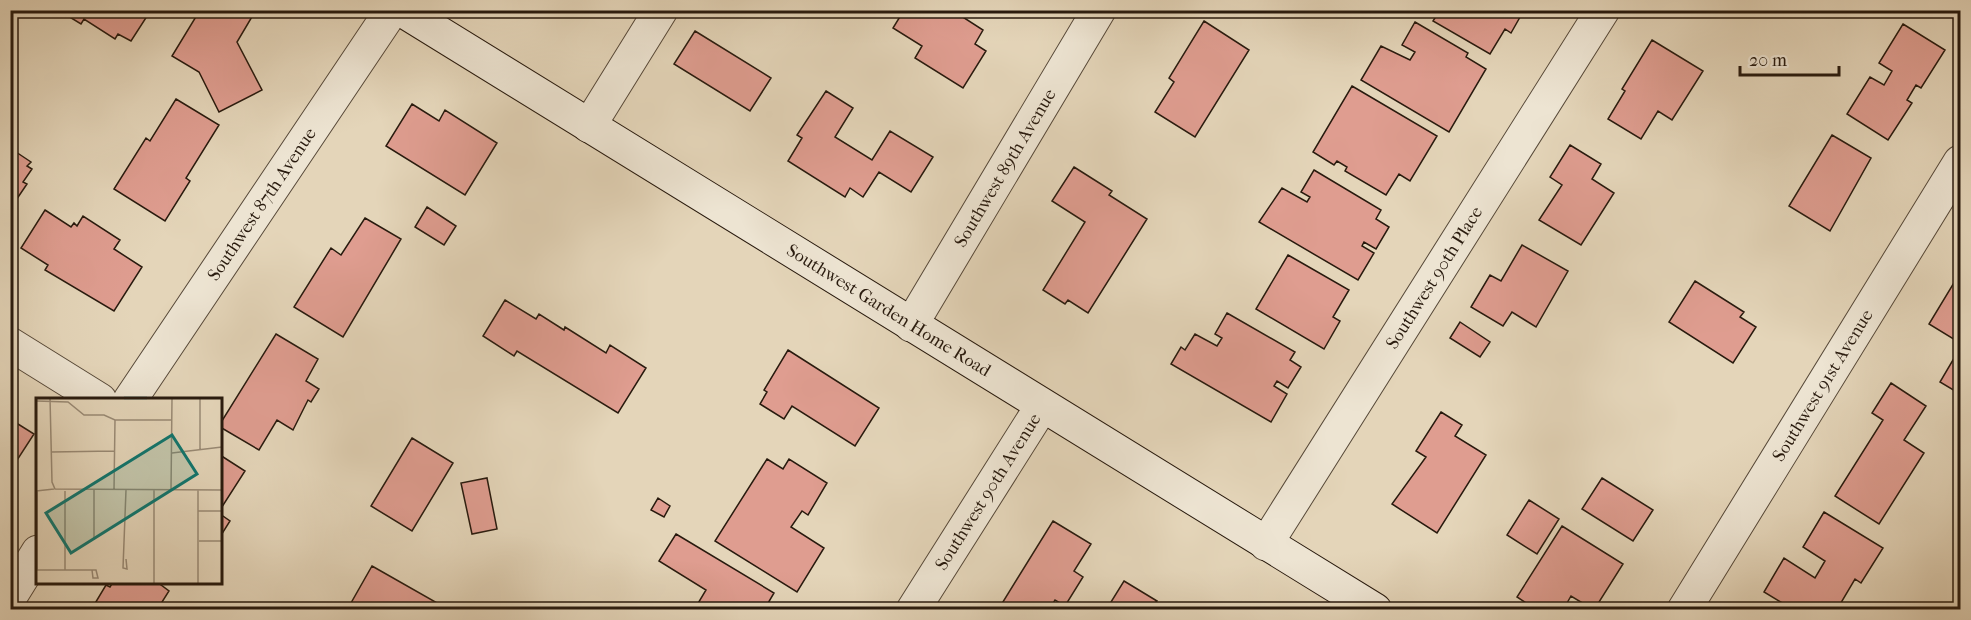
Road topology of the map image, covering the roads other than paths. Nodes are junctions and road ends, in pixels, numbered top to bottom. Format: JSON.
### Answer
{"nodes":[{"id":1,"x":392,"y":10,"type":"edge"},
{"id":2,"x":402,"y":10,"type":"edge"},
{"id":3,"x":661,"y":10,"type":"edge"},
{"id":4,"x":1099,"y":10,"type":"edge"},
{"id":5,"x":1603,"y":10,"type":"edge"},
{"id":6,"x":589,"y":126,"type":"junction"},
{"id":7,"x":1960,"y":162,"type":"edge"},
{"id":8,"x":911,"y":325,"type":"junction"},
{"id":9,"x":10,"y":344,"type":"edge"},
{"id":10,"x":98,"y":398,"type":"edge"},
{"id":11,"x":131,"y":398,"type":"edge"},
{"id":12,"x":1042,"y":406,"type":"junction"},
{"id":13,"x":1266,"y":544,"type":"junction"},
{"id":14,"x":36,"y":555,"type":"edge"},
{"id":15,"x":10,"y":597,"type":"edge"},
{"id":16,"x":913,"y":609,"type":"edge"},
{"id":17,"x":1375,"y":609,"type":"edge"},
{"id":18,"x":1684,"y":609,"type":"edge"}],
"edges":[{"from":1,"to":11,"type":"street","name":"Southwest 87th Avenue"},
{"from":2,"to":6,"type":"street","name":"Southwest Garden Home Road"},
{"from":3,"to":6,"type":"street"},
{"from":4,"to":8,"type":"street","name":"Southwest 89th Avenue"},
{"from":5,"to":13,"type":"street","name":"Southwest 90th Place"},
{"from":6,"to":8,"type":"street","name":"Southwest Garden Home Road"},
{"from":7,"to":18,"type":"street","name":"Southwest 91st Avenue"},
{"from":8,"to":12,"type":"street","name":"Southwest Garden Home Road"},
{"from":9,"to":10,"type":"street"},
{"from":12,"to":13,"type":"street","name":"Southwest Garden Home Road"},
{"from":12,"to":16,"type":"street","name":"Southwest 90th Avenue"},
{"from":13,"to":17,"type":"street","name":"Southwest Garden Home Road"},
{"from":14,"to":15,"type":"street"}]}
